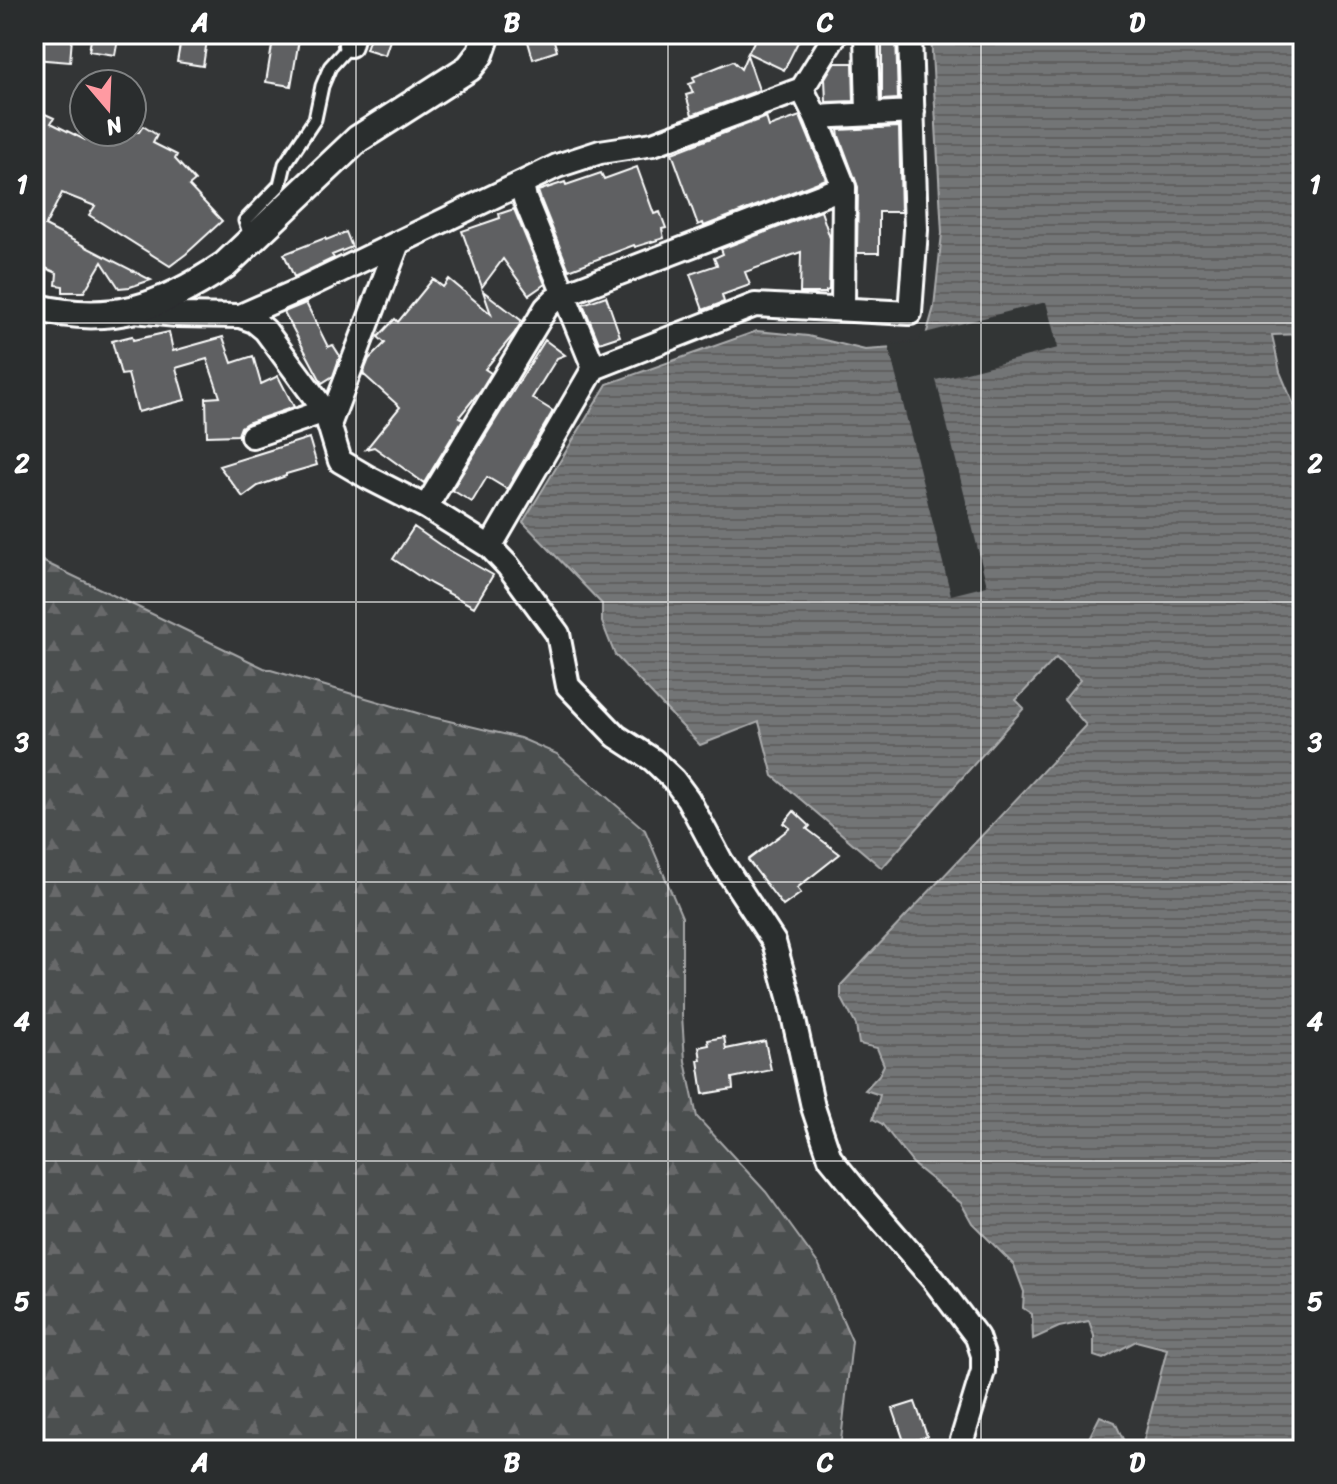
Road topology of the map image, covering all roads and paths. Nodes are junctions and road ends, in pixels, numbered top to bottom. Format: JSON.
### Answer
{"nodes":[{"id":1,"x":487,"y":34,"type":"edge"},
{"id":2,"x":836,"y":34,"type":"edge"},
{"id":3,"x":866,"y":34,"type":"edge"},
{"id":4,"x":910,"y":34,"type":"edge"},
{"id":5,"x":351,"y":40,"type":"edge"},
{"id":6,"x":802,"y":89,"type":"junction"},
{"id":7,"x":913,"y":112,"type":"junction"},
{"id":8,"x":868,"y":113,"type":"junction"},
{"id":9,"x":816,"y":117,"type":"junction"},
{"id":10,"x":522,"y":183,"type":"junction"},
{"id":11,"x":844,"y":187,"type":"junction"},
{"id":12,"x":251,"y":239,"type":"junction"},
{"id":13,"x":398,"y":243,"type":"junction"},
{"id":14,"x":565,"y":294,"type":"junction"},
{"id":15,"x":34,"y":307,"type":"edge"},
{"id":16,"x":843,"y":308,"type":"junction"},
{"id":17,"x":132,"y":311,"type":"junction"},
{"id":18,"x":240,"y":316,"type":"junction"},
{"id":19,"x":594,"y":368,"type":"junction"},
{"id":20,"x":327,"y":418,"type":"junction"},
{"id":21,"x":252,"y":436,"type":"dead end"},
{"id":22,"x":426,"y":507,"type":"junction"},
{"id":23,"x":490,"y":547,"type":"junction"},
{"id":24,"x":959,"y":1450,"type":"edge"}],
"edges":[{"from":1,"to":12,"type":"street"},
{"from":2,"to":6,"type":"street"},
{"from":3,"to":8,"type":"street"},
{"from":4,"to":7,"type":"street"},
{"from":5,"to":12,"type":"lane"},
{"from":6,"to":9,"type":"street"},
{"from":6,"to":10,"type":"street"},
{"from":7,"to":8,"type":"street"},
{"from":7,"to":16,"type":"street"},
{"from":8,"to":9,"type":"street"},
{"from":9,"to":11,"type":"street"},
{"from":10,"to":13,"type":"street"},
{"from":10,"to":14,"type":"street"},
{"from":11,"to":14,"type":"street"},
{"from":11,"to":16,"type":"street"},
{"from":12,"to":17,"type":"street"},
{"from":13,"to":18,"type":"street"},
{"from":13,"to":20,"type":"street"},
{"from":14,"to":19,"type":"street"},
{"from":14,"to":22,"type":"street"},
{"from":15,"to":17,"type":"street"},
{"from":16,"to":19,"type":"street"},
{"from":17,"to":18,"type":"street"},
{"from":18,"to":20,"type":"street"},
{"from":19,"to":23,"type":"street"},
{"from":20,"to":21,"type":"street"},
{"from":20,"to":22,"type":"street"},
{"from":22,"to":23,"type":"street"},
{"from":23,"to":24,"type":"street"}]}
